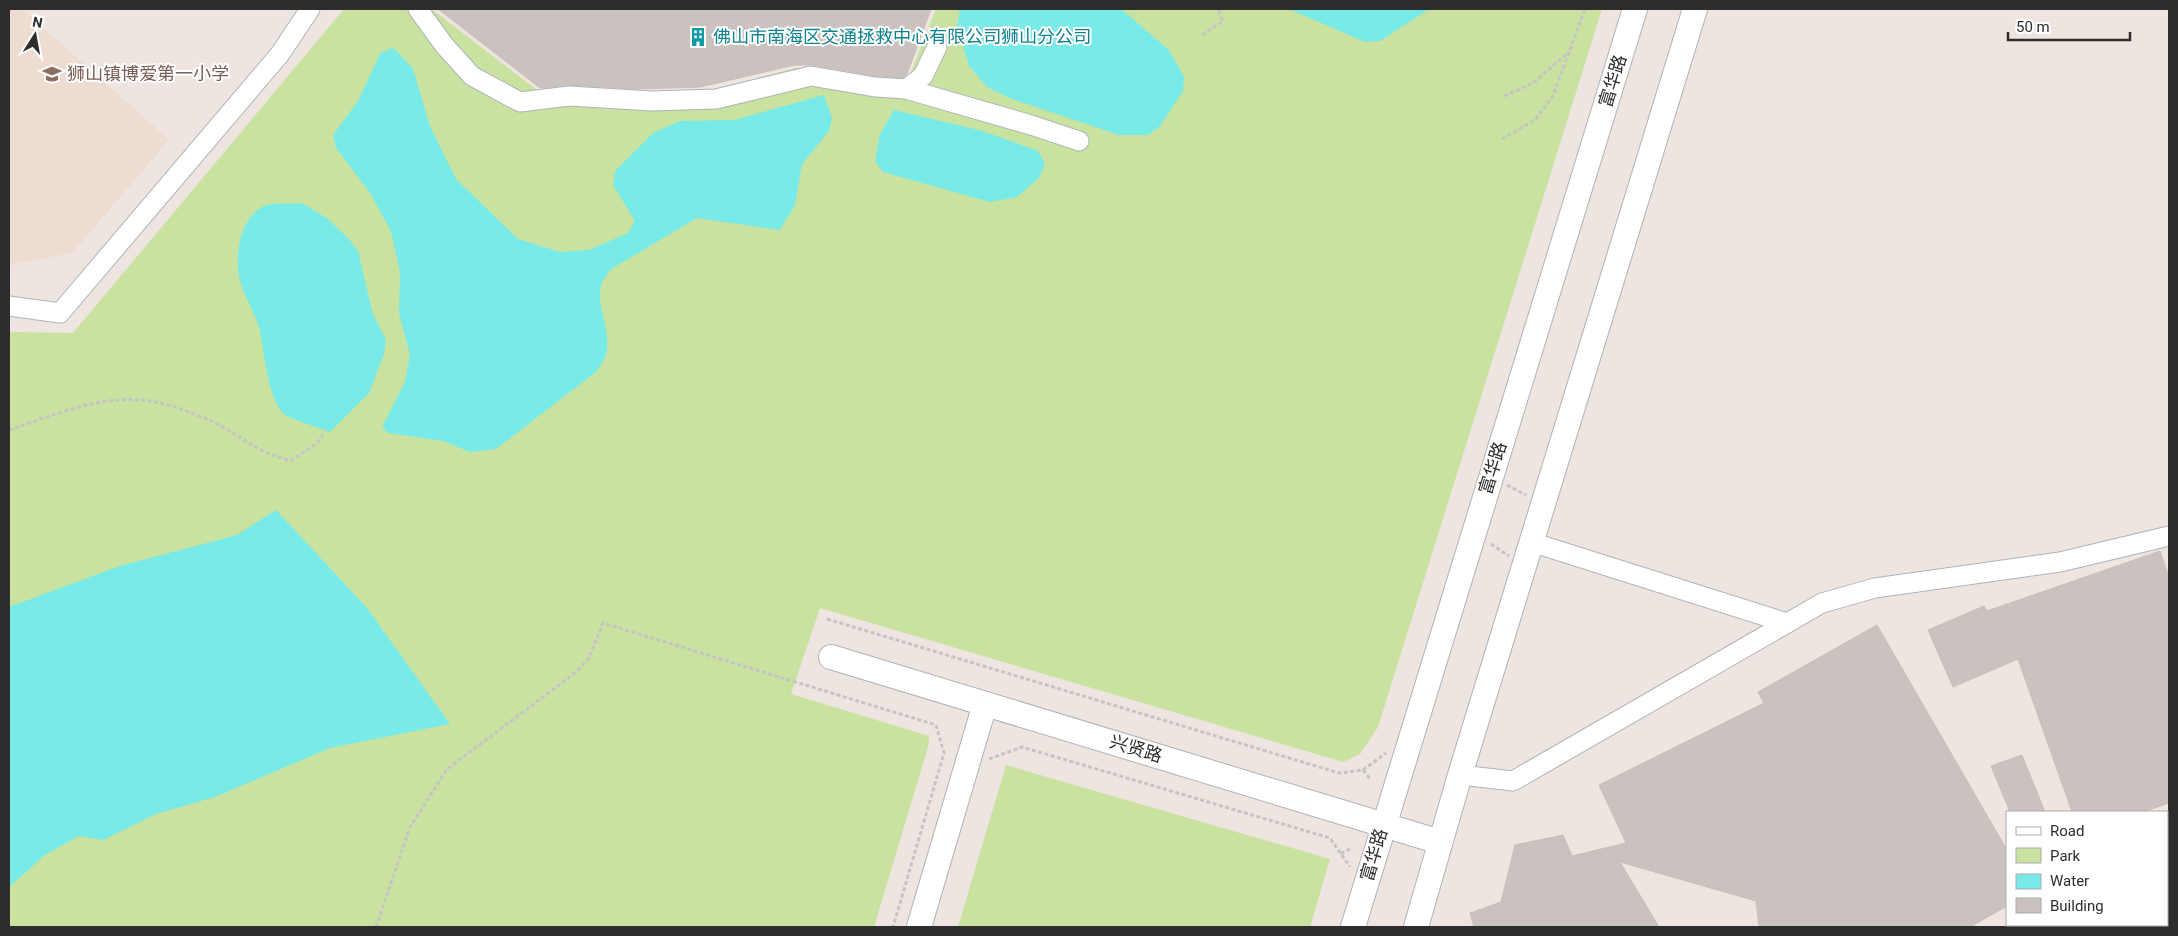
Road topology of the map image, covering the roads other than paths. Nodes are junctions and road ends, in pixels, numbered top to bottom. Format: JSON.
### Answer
{"nodes":[{"id":1,"x":310,"y":9,"type":"edge"},
{"id":2,"x":418,"y":9,"type":"edge"},
{"id":3,"x":1635,"y":9,"type":"edge"},
{"id":4,"x":1694,"y":9,"type":"edge"},
{"id":5,"x":937,"y":47,"type":"dead end"},
{"id":6,"x":906,"y":89,"type":"junction"},
{"id":7,"x":1079,"y":141,"type":"dead end"},
{"id":8,"x":9,"y":306,"type":"edge"},
{"id":9,"x":2169,"y":536,"type":"edge"},
{"id":10,"x":1523,"y":551,"type":"junction"},
{"id":11,"x":1787,"y":623,"type":"junction"},
{"id":12,"x":831,"y":657,"type":"dead end"},
{"id":13,"x":985,"y":704,"type":"junction"},
{"id":14,"x":1460,"y":775,"type":"junction"},
{"id":15,"x":1383,"y":824,"type":"junction"},
{"id":16,"x":1440,"y":842,"type":"junction"},
{"id":17,"x":919,"y":927,"type":"edge"},
{"id":18,"x":1353,"y":927,"type":"edge"},
{"id":19,"x":1416,"y":927,"type":"edge"}],
"edges":[{"from":1,"to":8,"type":"street"},
{"from":2,"to":6,"type":"street"},
{"from":3,"to":15,"type":"street","name":"富华路"},
{"from":4,"to":10,"type":"street"},
{"from":5,"to":6,"type":"street"},
{"from":6,"to":7,"type":"street"},
{"from":9,"to":11,"type":"street"},
{"from":10,"to":11,"type":"street"},
{"from":10,"to":14,"type":"street"},
{"from":11,"to":14,"type":"street"},
{"from":12,"to":13,"type":"street","name":"兴贤路"},
{"from":13,"to":15,"type":"street","name":"兴贤路"},
{"from":13,"to":17,"type":"street"},
{"from":14,"to":16,"type":"street"},
{"from":15,"to":16,"type":"street","name":"兴贤路"},
{"from":15,"to":18,"type":"street","name":"富华路"},
{"from":16,"to":19,"type":"street"}]}
